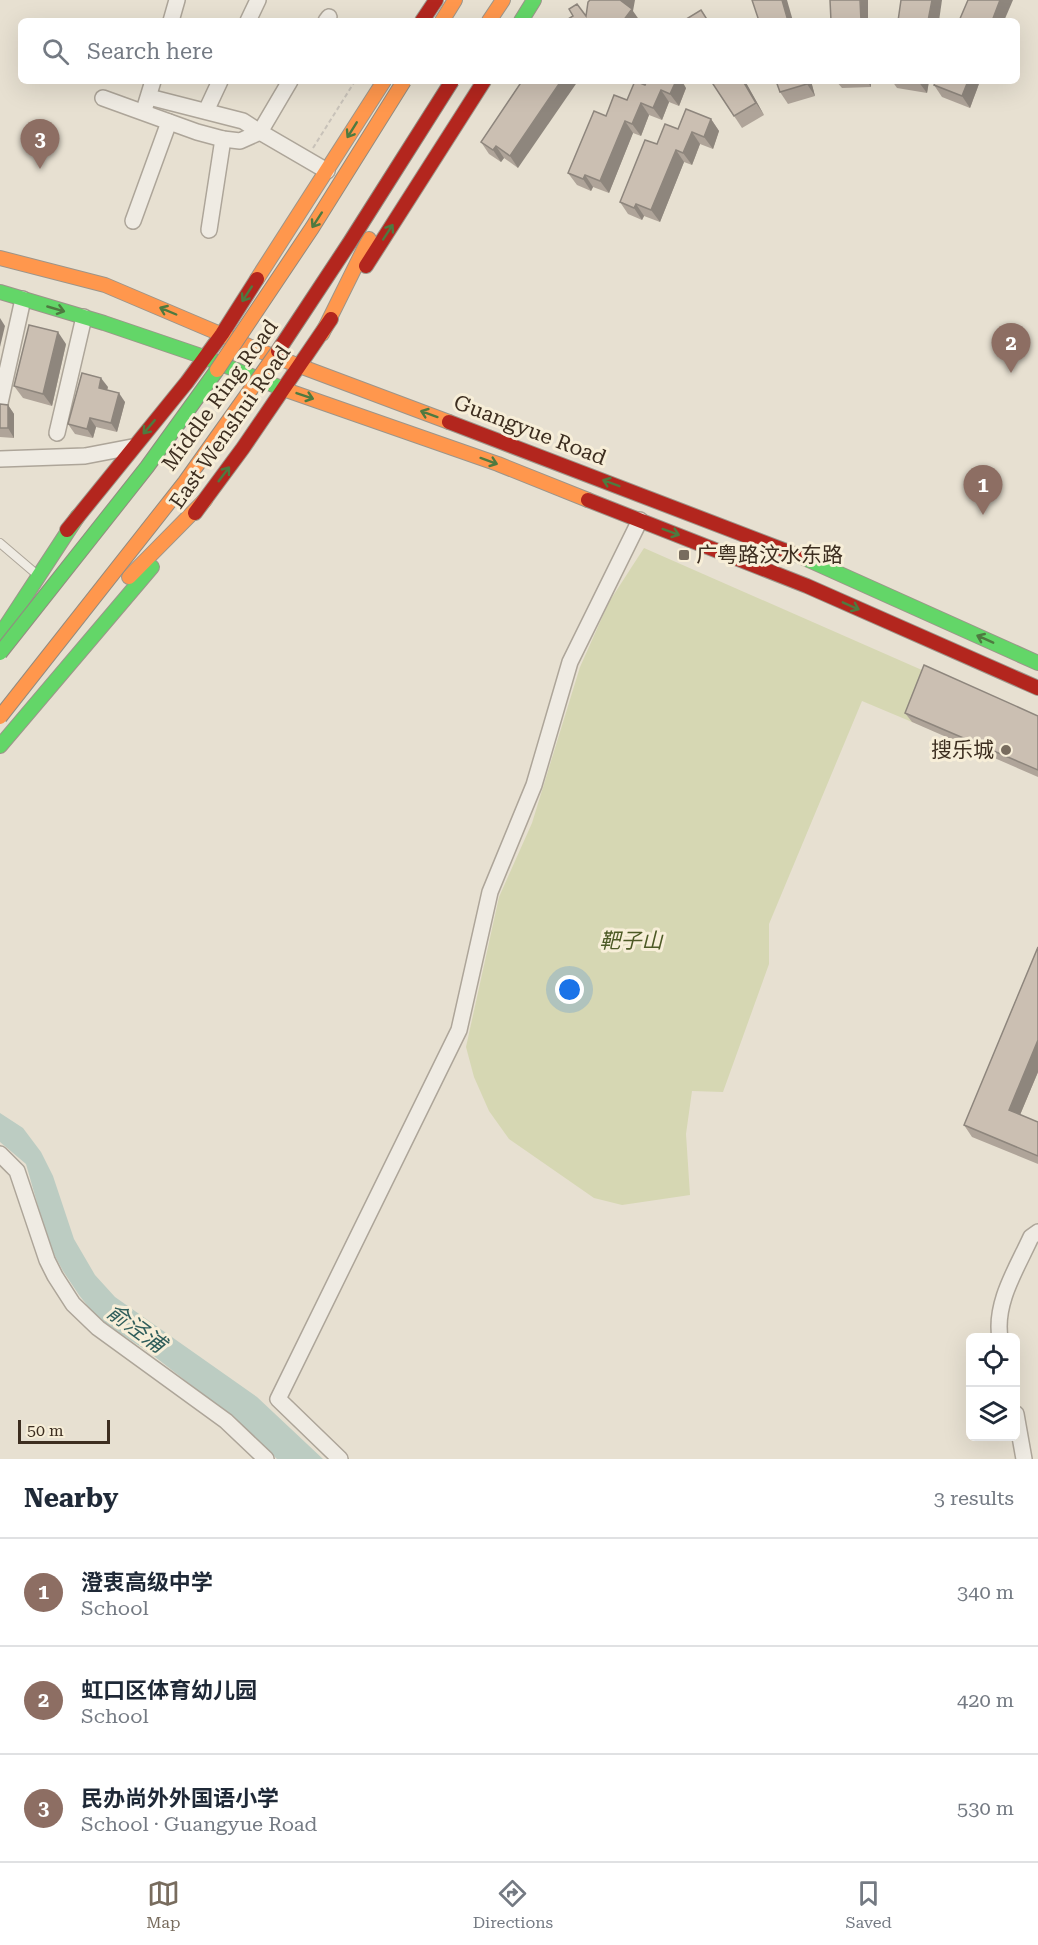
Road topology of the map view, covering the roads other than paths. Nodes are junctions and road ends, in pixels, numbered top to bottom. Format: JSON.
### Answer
{"nodes":[{"id":1,"x":177,"y":0,"type":"edge"},
{"id":2,"x":258,"y":0,"type":"edge"},
{"id":3,"x":436,"y":0,"type":"edge"},
{"id":4,"x":455,"y":0,"type":"edge"},
{"id":5,"x":469,"y":0,"type":"edge"},
{"id":6,"x":492,"y":0,"type":"edge"},
{"id":7,"x":503,"y":0,"type":"edge"},
{"id":8,"x":518,"y":0,"type":"edge"},
{"id":9,"x":534,"y":0,"type":"edge"},
{"id":10,"x":172,"y":18,"type":"edge"},
{"id":11,"x":249,"y":18,"type":"edge"},
{"id":12,"x":424,"y":18,"type":"edge"},
{"id":13,"x":444,"y":18,"type":"edge"},
{"id":14,"x":458,"y":18,"type":"edge"},
{"id":15,"x":481,"y":18,"type":"edge"},
{"id":16,"x":491,"y":18,"type":"edge"},
{"id":17,"x":506,"y":18,"type":"edge"},
{"id":18,"x":523,"y":18,"type":"edge"},
{"id":19,"x":152,"y":84,"type":"edge"},
{"id":20,"x":219,"y":84,"type":"edge"},
{"id":21,"x":288,"y":84,"type":"edge"},
{"id":22,"x":382,"y":84,"type":"edge"},
{"id":23,"x":402,"y":84,"type":"edge"},
{"id":24,"x":404,"y":84,"type":"edge"},
{"id":25,"x":415,"y":84,"type":"edge"},
{"id":26,"x":438,"y":84,"type":"edge"},
{"id":27,"x":450,"y":84,"type":"edge"},
{"id":28,"x":465,"y":84,"type":"edge"},
{"id":29,"x":482,"y":84,"type":"edge"},
{"id":30,"x":149,"y":97,"type":"junction"},
{"id":31,"x":103,"y":98,"type":"dead end"},
{"id":32,"x":406,"y":99,"type":"junction"},
{"id":33,"x":206,"y":111,"type":"junction"},
{"id":34,"x":143,"y":112,"type":"junction"},
{"id":35,"x":169,"y":122,"type":"junction"},
{"id":36,"x":260,"y":132,"type":"junction"},
{"id":37,"x":452,"y":133,"type":"junction"},
{"id":38,"x":223,"y":139,"type":"junction"},
{"id":39,"x":327,"y":171,"type":"junction"},
{"id":40,"x":377,"y":181,"type":"junction"},
{"id":41,"x":133,"y":221,"type":"dead end"},
{"id":42,"x":209,"y":230,"type":"dead end"},
{"id":43,"x":0,"y":258,"type":"edge"},
{"id":44,"x":0,"y":292,"type":"edge"},
{"id":45,"x":23,"y":299,"type":"junction"},
{"id":46,"x":84,"y":317,"type":"junction"},
{"id":47,"x":222,"y":334,"type":"junction"},
{"id":48,"x":322,"y":334,"type":"junction"},
{"id":49,"x":247,"y":345,"type":"junction"},
{"id":50,"x":266,"y":353,"type":"junction"},
{"id":51,"x":204,"y":357,"type":"junction"},
{"id":52,"x":300,"y":366,"type":"junction"},
{"id":53,"x":231,"y":369,"type":"junction"},
{"id":54,"x":249,"y":375,"type":"junction"},
{"id":55,"x":284,"y":389,"type":"junction"},
{"id":56,"x":4,"y":407,"type":"edge"},
{"id":57,"x":57,"y":433,"type":"dead end"},
{"id":58,"x":132,"y":447,"type":"junction"},
{"id":59,"x":0,"y":459,"type":"edge"},
{"id":60,"x":205,"y":500,"type":"junction"},
{"id":61,"x":78,"y":516,"type":"junction"},
{"id":62,"x":640,"y":520,"type":"junction"},
{"id":63,"x":0,"y":543,"type":"edge"},
{"id":64,"x":107,"y":566,"type":"junction"},
{"id":65,"x":34,"y":572,"type":"junction"},
{"id":66,"x":0,"y":615,"type":"edge"},
{"id":67,"x":108,"y":619,"type":"junction"},
{"id":68,"x":0,"y":635,"type":"edge"},
{"id":69,"x":0,"y":653,"type":"edge"},
{"id":70,"x":1038,"y":663,"type":"edge"},
{"id":71,"x":0,"y":669,"type":"edge"},
{"id":72,"x":1038,"y":688,"type":"edge"},
{"id":73,"x":0,"y":701,"type":"edge"},
{"id":74,"x":0,"y":717,"type":"edge"},
{"id":75,"x":0,"y":732,"type":"edge"},
{"id":76,"x":0,"y":746,"type":"edge"},
{"id":77,"x":0,"y":1154,"type":"edge"},
{"id":78,"x":1038,"y":1232,"type":"edge"},
{"id":79,"x":999,"y":1333,"type":"edge"},
{"id":80,"x":1020,"y":1436,"type":"edge"},
{"id":81,"x":266,"y":1459,"type":"edge"},
{"id":82,"x":340,"y":1459,"type":"edge"},
{"id":83,"x":1024,"y":1459,"type":"edge"}],
"edges":[{"from":1,"to":10,"type":"street"},
{"from":2,"to":11,"type":"street"},
{"from":3,"to":12,"type":"main road"},
{"from":4,"to":13,"type":"main road"},
{"from":5,"to":14,"type":"main road"},
{"from":6,"to":15,"type":"main road"},
{"from":7,"to":16,"type":"main road"},
{"from":8,"to":17,"type":"main road"},
{"from":9,"to":18,"type":"main road"},
{"from":19,"to":30,"type":"street"},
{"from":20,"to":33,"type":"street"},
{"from":21,"to":36,"type":"street"},
{"from":22,"to":39,"type":"main road","one_way":true},
{"from":23,"to":69,"type":"main road","name":"Middle Ring Road","one_way":true,"bridge":true},
{"from":24,"to":32,"type":"main road"},
{"from":25,"to":32,"type":"main road","name":"East Wenshui Road"},
{"from":26,"to":40,"type":"main road","name":"East Wenshui Road"},
{"from":27,"to":74,"type":"main road","name":"Middle Ring Road","bridge":true},
{"from":28,"to":48,"type":"main road"},
{"from":29,"to":37,"type":"main road","name":"East Wenshui Road"},
{"from":30,"to":33,"type":"street"},
{"from":30,"to":34,"type":"street"},
{"from":31,"to":34,"type":"street"},
{"from":32,"to":49,"type":"main road","name":"East Wenshui Road"},
{"from":33,"to":36,"type":"street"},
{"from":34,"to":35,"type":"street"},
{"from":35,"to":38,"type":"street"},
{"from":35,"to":41,"type":"street"},
{"from":36,"to":38,"type":"street"},
{"from":36,"to":39,"type":"street"},
{"from":37,"to":40,"type":"main road"},
{"from":48,"to":37,"type":"main road","name":"East Wenshui Road","one_way":true},
{"from":38,"to":42,"type":"street"},
{"from":39,"to":47,"type":"main road","one_way":true},
{"from":40,"to":50,"type":"main road","name":"East Wenshui Road"},
{"from":47,"to":43,"type":"main road","name":"Guangyue Road","one_way":true},
{"from":44,"to":45,"type":"main road","name":"Guangyue Road"},
{"from":45,"to":46,"type":"main road","name":"Guangyue Road","one_way":true},
{"from":45,"to":56,"type":"street"},
{"from":46,"to":51,"type":"main road","name":"Guangyue Road"},
{"from":46,"to":57,"type":"street"},
{"from":47,"to":49,"type":"main road","name":"Guangyue Road"},
{"from":47,"to":51,"type":"main road"},
{"from":48,"to":52,"type":"main road","name":"East Wenshui Road"},
{"from":49,"to":50,"type":"main road","name":"Guangyue Road"},
{"from":49,"to":53,"type":"main road","name":"East Wenshui Road"},
{"from":50,"to":52,"type":"main road","name":"Guangyue Road"},
{"from":50,"to":54,"type":"main road","name":"East Wenshui Road"},
{"from":51,"to":53,"type":"main road","name":"Guangyue Road"},
{"from":51,"to":58,"type":"main road","one_way":true},
{"from":52,"to":55,"type":"main road","name":"East Wenshui Road"},
{"from":70,"to":52,"type":"main road","name":"Guangyue Road","one_way":true},
{"from":53,"to":54,"type":"main road","name":"Guangyue Road"},
{"from":53,"to":71,"type":"main road","name":"East Wenshui Road"},
{"from":54,"to":55,"type":"main road","name":"Guangyue Road"},
{"from":54,"to":64,"type":"main road","name":"East Wenshui Road"},
{"from":60,"to":55,"type":"main road","name":"East Wenshui Road","one_way":true},
{"from":55,"to":62,"type":"main road","name":"Guangyue Road","one_way":true},
{"from":58,"to":59,"type":"street"},
{"from":58,"to":61,"type":"main road"},
{"from":60,"to":67,"type":"main road","name":"East Wenshui Road"},
{"from":60,"to":75,"type":"main road"},
{"from":61,"to":65,"type":"main road"},
{"from":61,"to":68,"type":"main road"},
{"from":62,"to":72,"type":"main road","name":"Guangyue Road","one_way":true},
{"from":62,"to":82,"type":"street"},
{"from":63,"to":65,"type":"lane"},
{"from":64,"to":67,"type":"main road"},
{"from":64,"to":73,"type":"main road","name":"East Wenshui Road"},
{"from":65,"to":66,"type":"main road"},
{"from":67,"to":76,"type":"main road","name":"East Wenshui Road"},
{"from":77,"to":81,"type":"street"},
{"from":78,"to":79,"type":"street"},
{"from":80,"to":83,"type":"street"}]}
